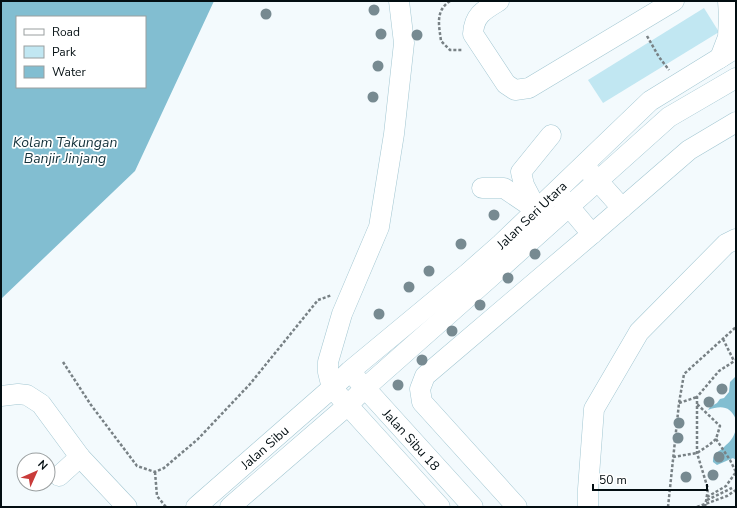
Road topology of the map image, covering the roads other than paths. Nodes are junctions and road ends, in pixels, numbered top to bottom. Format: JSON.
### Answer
{"nodes":[{"id":1,"x":398,"y":1,"type":"edge"},
{"id":2,"x":499,"y":1,"type":"edge"},
{"id":3,"x":674,"y":1,"type":"edge"},
{"id":4,"x":728,"y":1,"type":"edge"},
{"id":5,"x":734,"y":1,"type":"edge"},
{"id":6,"x":736,"y":5,"type":"edge"},
{"id":7,"x":728,"y":53,"type":"edge"},
{"id":8,"x":736,"y":78,"type":"edge"},
{"id":9,"x":736,"y":122,"type":"edge"},
{"id":10,"x":551,"y":135,"type":"dead end"},
{"id":11,"x":584,"y":165,"type":"junction"},
{"id":12,"x":598,"y":180,"type":"junction"},
{"id":13,"x":482,"y":188,"type":"dead end"},
{"id":14,"x":556,"y":191,"type":"junction"},
{"id":15,"x":570,"y":206,"type":"junction"},
{"id":16,"x":622,"y":208,"type":"junction"},
{"id":17,"x":537,"y":210,"type":"junction"},
{"id":18,"x":592,"y":234,"type":"junction"},
{"id":19,"x":736,"y":239,"type":"edge"},
{"id":20,"x":334,"y":343,"type":"junction"},
{"id":21,"x":350,"y":371,"type":"junction"},
{"id":22,"x":332,"y":388,"type":"junction"},
{"id":23,"x":365,"y":388,"type":"junction"},
{"id":24,"x":1,"y":396,"type":"edge"},
{"id":25,"x":347,"y":406,"type":"junction"},
{"id":26,"x":80,"y":457,"type":"junction"},
{"id":27,"x":59,"y":476,"type":"dead end"},
{"id":28,"x":127,"y":507,"type":"edge"},
{"id":29,"x":196,"y":507,"type":"edge"},
{"id":30,"x":230,"y":507,"type":"edge"},
{"id":31,"x":440,"y":507,"type":"edge"},
{"id":32,"x":473,"y":507,"type":"edge"},
{"id":33,"x":517,"y":507,"type":"edge"},
{"id":34,"x":588,"y":507,"type":"edge"}],
"edges":[{"from":1,"to":20,"type":"street"},
{"from":2,"to":3,"type":"street"},
{"from":4,"to":7,"type":"street"},
{"from":5,"to":6,"type":"street"},
{"from":7,"to":11,"type":"street","name":"Jalan Seri Utara"},
{"from":8,"to":12,"type":"street","name":"Jalan Seri Utara"},
{"from":9,"to":16,"type":"street"},
{"from":10,"to":17,"type":"street"},
{"from":11,"to":12,"type":"street"},
{"from":11,"to":14,"type":"street","name":"Jalan Seri Utara"},
{"from":12,"to":15,"type":"street","name":"Jalan Seri Utara"},
{"from":12,"to":16,"type":"street"},
{"from":13,"to":17,"type":"street"},
{"from":14,"to":15,"type":"street"},
{"from":14,"to":17,"type":"street","name":"Jalan Seri Utara"},
{"from":15,"to":18,"type":"street"},
{"from":15,"to":23,"type":"street","name":"Jalan Seri Utara"},
{"from":16,"to":18,"type":"street"},
{"from":17,"to":21,"type":"street","name":"Jalan Seri Utara"},
{"from":18,"to":33,"type":"street"},
{"from":19,"to":34,"type":"street"},
{"from":20,"to":21,"type":"street","name":"Jalan Sibu 18"},
{"from":20,"to":22,"type":"street"},
{"from":21,"to":22,"type":"street","name":"Jalan Seri Utara"},
{"from":21,"to":23,"type":"street","name":"Jalan Sibu 18"},
{"from":22,"to":25,"type":"street","name":"Jalan Sibu 18"},
{"from":22,"to":29,"type":"street","name":"Jalan Sibu"},
{"from":23,"to":25,"type":"street","name":"Jalan Seri Utara"},
{"from":23,"to":32,"type":"street","name":"Jalan Sibu 18"},
{"from":24,"to":26,"type":"street"},
{"from":25,"to":30,"type":"street","name":"Jalan Sibu"},
{"from":25,"to":31,"type":"street","name":"Jalan Sibu 18"},
{"from":26,"to":27,"type":"street"},
{"from":26,"to":28,"type":"street"}]}
